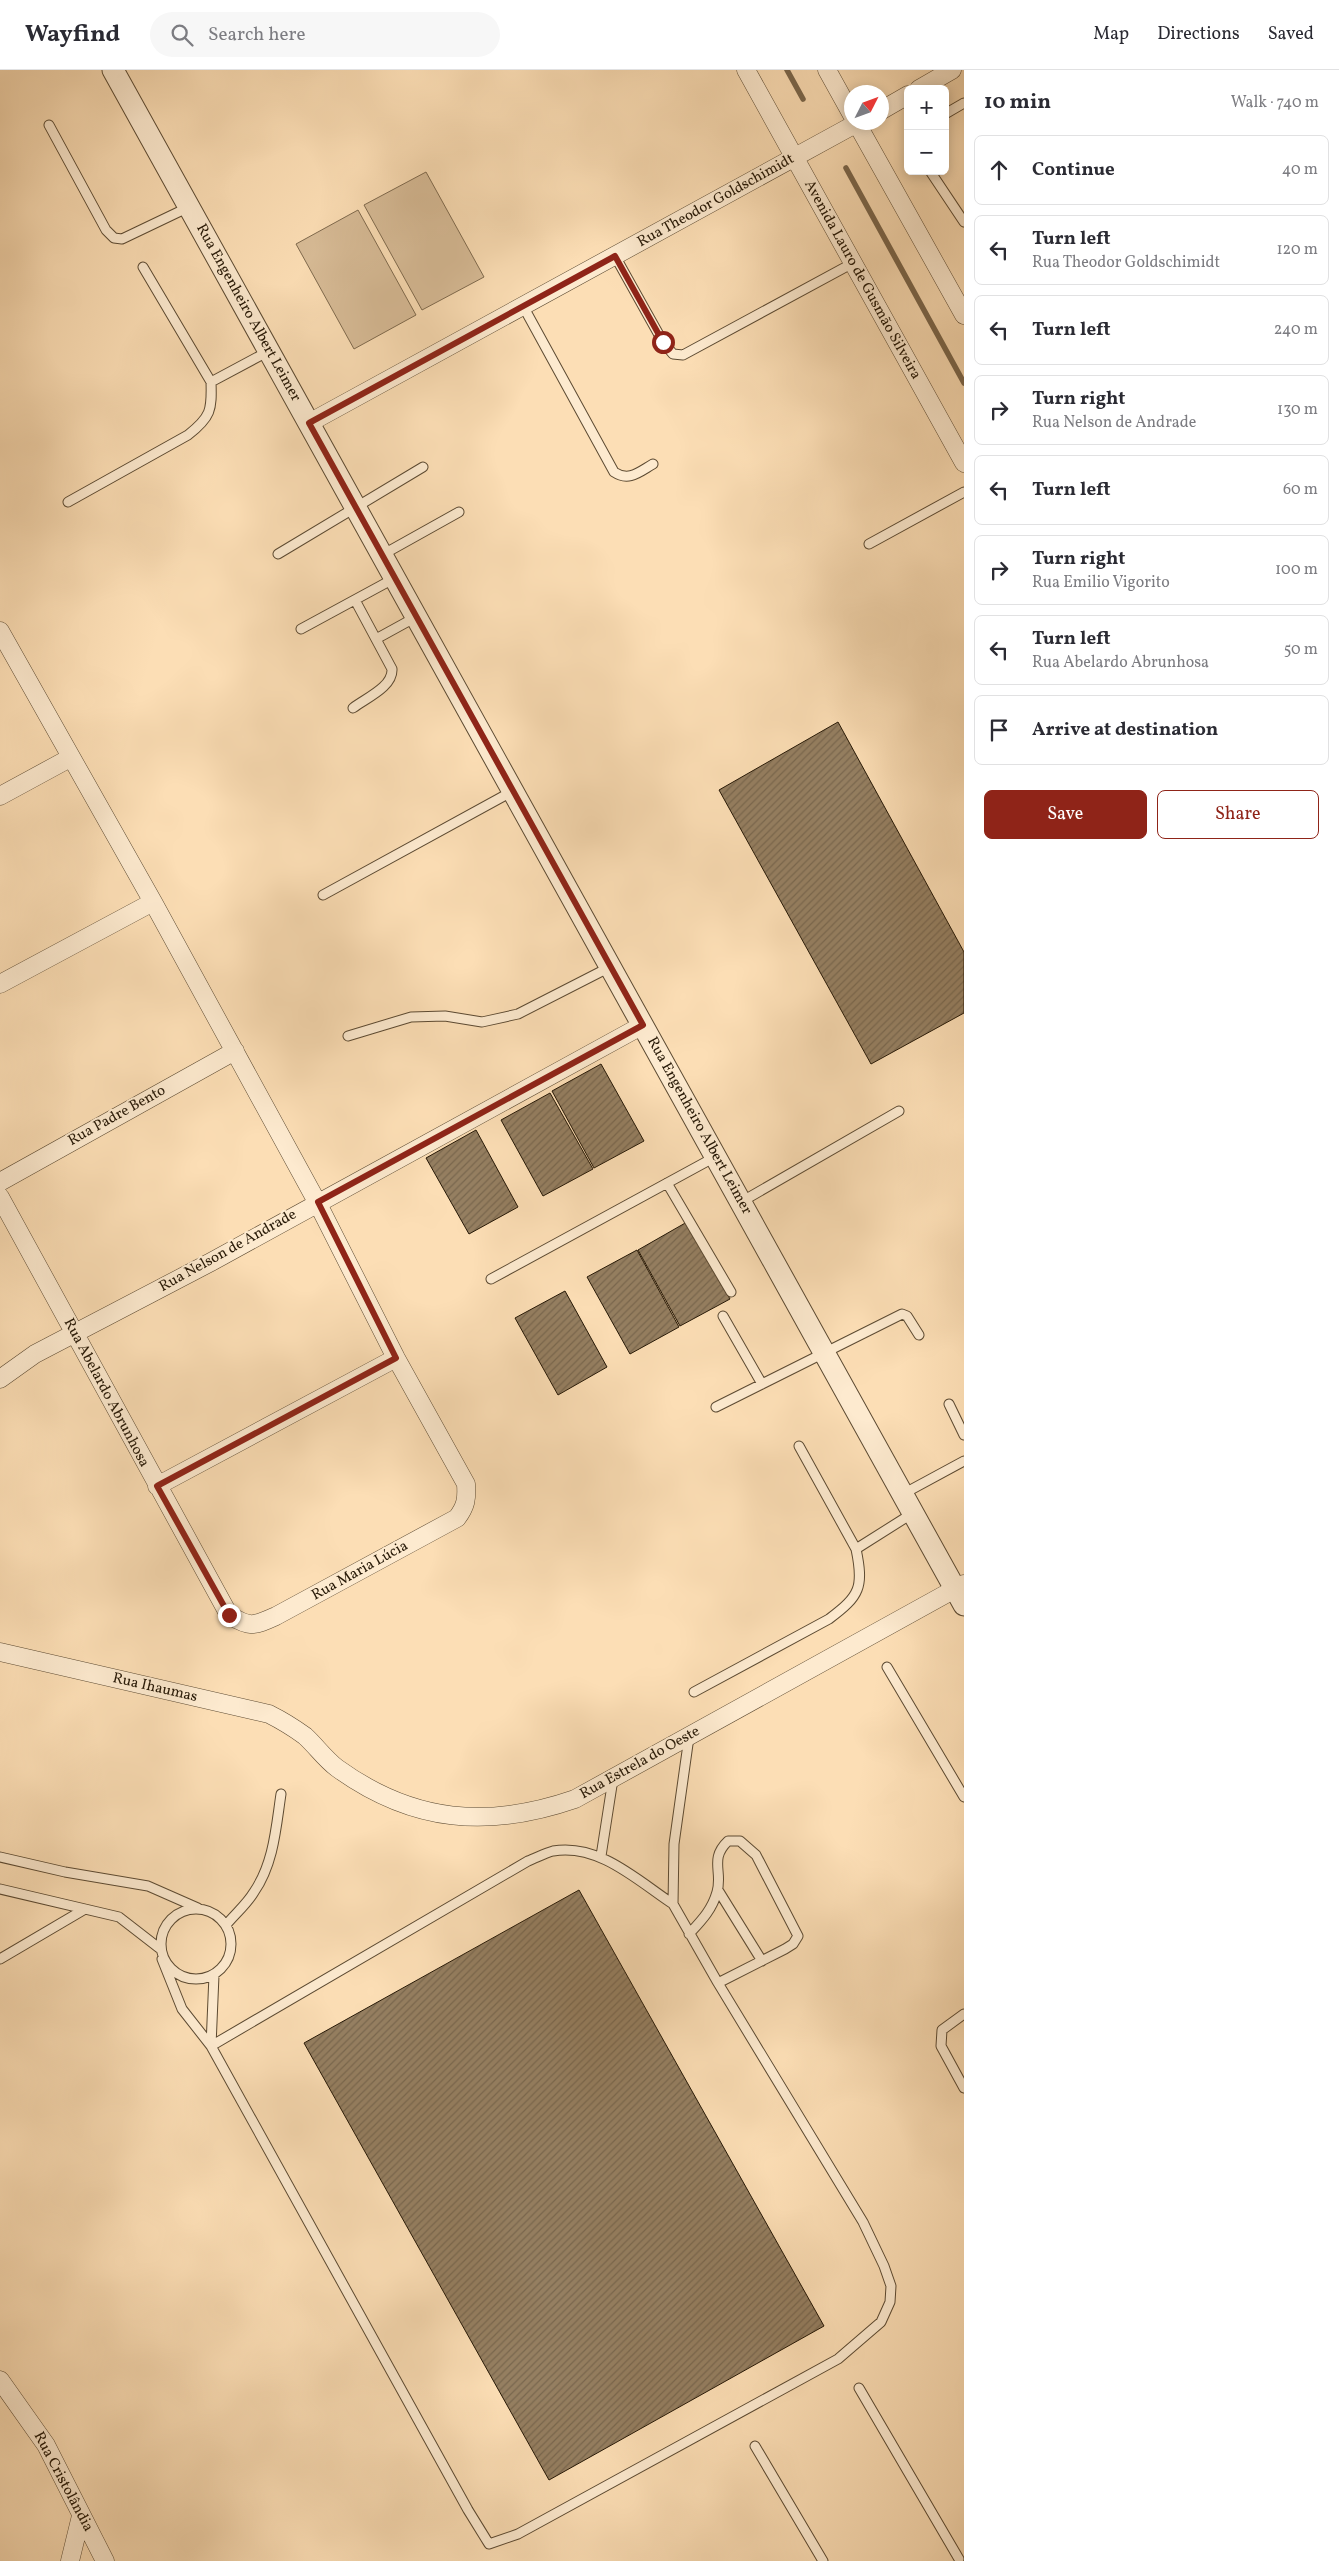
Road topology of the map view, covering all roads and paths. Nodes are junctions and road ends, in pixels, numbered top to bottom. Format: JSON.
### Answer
{"nodes":[{"id":1,"x":113,"y":70,"type":"edge"},
{"id":2,"x":746,"y":70,"type":"edge"},
{"id":3,"x":827,"y":70,"type":"edge"},
{"id":4,"x":952,"y":70,"type":"edge"},
{"id":5,"x":926,"y":85,"type":"edge"},
{"id":6,"x":904,"y":97,"type":"edge"},
{"id":7,"x":844,"y":100,"type":"edge"},
{"id":8,"x":964,"y":103,"type":"edge"},
{"id":9,"x":889,"y":106,"type":"edge"},
{"id":10,"x":949,"y":112,"type":"edge"},
{"id":11,"x":49,"y":125,"type":"dead end"},
{"id":12,"x":844,"y":128,"type":"edge"},
{"id":13,"x":861,"y":130,"type":"edge"},
{"id":14,"x":794,"y":158,"type":"junction"},
{"id":15,"x":933,"y":175,"type":"edge"},
{"id":16,"x":189,"y":206,"type":"junction"},
{"id":17,"x":964,"y":222,"type":"edge"},
{"id":18,"x":615,"y":256,"type":"junction"},
{"id":19,"x":853,"y":263,"type":"junction"},
{"id":20,"x":143,"y":267,"type":"dead end"},
{"id":21,"x":959,"y":295,"type":"edge"},
{"id":22,"x":524,"y":306,"type":"junction"},
{"id":23,"x":964,"y":315,"type":"edge"},
{"id":24,"x":269,"y":351,"type":"junction"},
{"id":25,"x":211,"y":382,"type":"junction"},
{"id":26,"x":309,"y":423,"type":"junction"},
{"id":27,"x":653,"y":464,"type":"dead end"},
{"id":28,"x":964,"y":464,"type":"edge"},
{"id":29,"x":422,"y":467,"type":"dead end"},
{"id":30,"x":964,"y":492,"type":"edge"},
{"id":31,"x":68,"y":502,"type":"dead end"},
{"id":32,"x":357,"y":509,"type":"junction"},
{"id":33,"x":459,"y":512,"type":"dead end"},
{"id":34,"x":869,"y":544,"type":"dead end"},
{"id":35,"x":278,"y":554,"type":"dead end"},
{"id":36,"x":382,"y":555,"type":"junction"},
{"id":37,"x":395,"y":578,"type":"junction"},
{"id":38,"x":355,"y":600,"type":"junction"},
{"id":39,"x":417,"y":617,"type":"junction"},
{"id":40,"x":301,"y":629,"type":"dead end"},
{"id":41,"x":0,"y":631,"type":"edge"},
{"id":42,"x":376,"y":639,"type":"junction"},
{"id":43,"x":353,"y":708,"type":"dead end"},
{"id":44,"x":70,"y":758,"type":"junction"},
{"id":45,"x":513,"y":791,"type":"junction"},
{"id":46,"x":0,"y":796,"type":"edge"},
{"id":47,"x":323,"y":894,"type":"dead end"},
{"id":48,"x":153,"y":902,"type":"junction"},
{"id":49,"x":610,"y":967,"type":"junction"},
{"id":50,"x":0,"y":984,"type":"edge"},
{"id":51,"x":643,"y":1025,"type":"junction"},
{"id":52,"x":348,"y":1036,"type":"dead end"},
{"id":53,"x":235,"y":1051,"type":"junction"},
{"id":54,"x":899,"y":1110,"type":"dead end"},
{"id":55,"x":716,"y":1156,"type":"junction"},
{"id":56,"x":0,"y":1182,"type":"edge"},
{"id":57,"x":667,"y":1183,"type":"junction"},
{"id":58,"x":0,"y":1197,"type":"edge"},
{"id":59,"x":318,"y":1202,"type":"junction"},
{"id":60,"x":741,"y":1202,"type":"junction"},
{"id":61,"x":491,"y":1279,"type":"dead end"},
{"id":62,"x":731,"y":1292,"type":"dead end"},
{"id":63,"x":723,"y":1316,"type":"dead end"},
{"id":64,"x":74,"y":1333,"type":"junction"},
{"id":65,"x":919,"y":1335,"type":"dead end"},
{"id":66,"x":824,"y":1352,"type":"junction"},
{"id":67,"x":396,"y":1358,"type":"junction"},
{"id":68,"x":0,"y":1379,"type":"edge"},
{"id":69,"x":762,"y":1384,"type":"junction"},
{"id":70,"x":949,"y":1404,"type":"dead end"},
{"id":71,"x":716,"y":1406,"type":"dead end"},
{"id":72,"x":964,"y":1435,"type":"edge"},
{"id":73,"x":799,"y":1446,"type":"dead end"},
{"id":74,"x":964,"y":1461,"type":"edge"},
{"id":75,"x":157,"y":1486,"type":"junction"},
{"id":76,"x":902,"y":1494,"type":"junction"},
{"id":77,"x":913,"y":1513,"type":"junction"},
{"id":78,"x":856,"y":1549,"type":"junction"},
{"id":79,"x":961,"y":1593,"type":"edge"},
{"id":80,"x":229,"y":1615,"type":"joint"},
{"id":81,"x":0,"y":1652,"type":"edge"},
{"id":82,"x":888,"y":1667,"type":"dead end"},
{"id":83,"x":694,"y":1692,"type":"dead end"},
{"id":84,"x":305,"y":1736,"type":"joint"},
{"id":85,"x":689,"y":1737,"type":"junction"},
{"id":86,"x":613,"y":1779,"type":"junction"},
{"id":87,"x":281,"y":1794,"type":"dead end"},
{"id":88,"x":964,"y":1797,"type":"edge"},
{"id":89,"x":601,"y":1856,"type":"junction"},
{"id":90,"x":0,"y":1857,"type":"edge"},
{"id":91,"x":0,"y":1889,"type":"edge"},
{"id":92,"x":718,"y":1890,"type":"junction"},
{"id":93,"x":673,"y":1904,"type":"junction"},
{"id":94,"x":198,"y":1908,"type":"junction"},
{"id":95,"x":85,"y":1909,"type":"junction"},
{"id":96,"x":226,"y":1924,"type":"junction"},
{"id":97,"x":690,"y":1934,"type":"junction"},
{"id":98,"x":159,"y":1948,"type":"junction"},
{"id":99,"x":0,"y":1959,"type":"edge"},
{"id":100,"x":162,"y":1959,"type":"junction"},
{"id":101,"x":762,"y":1961,"type":"junction"},
{"id":102,"x":214,"y":1975,"type":"junction"},
{"id":103,"x":718,"y":1983,"type":"junction"},
{"id":104,"x":964,"y":2014,"type":"edge"},
{"id":105,"x":211,"y":2046,"type":"junction"},
{"id":106,"x":964,"y":2088,"type":"edge"},
{"id":107,"x":0,"y":2380,"type":"edge"},
{"id":108,"x":858,"y":2388,"type":"dead end"},
{"id":109,"x":756,"y":2446,"type":"dead end"},
{"id":110,"x":81,"y":2516,"type":"junction"},
{"id":111,"x":959,"y":2559,"type":"edge"},
{"id":112,"x":70,"y":2561,"type":"edge"},
{"id":113,"x":105,"y":2561,"type":"edge"},
{"id":114,"x":823,"y":2561,"type":"edge"}],
"edges":[{"from":1,"to":16,"type":"street","name":"Rua Engenheiro Albert Leimer"},
{"from":2,"to":14,"type":"street","name":"Avenida Lauro de Gusmão Silveira"},
{"from":3,"to":7,"type":"street"},
{"from":4,"to":5,"type":"street"},
{"from":6,"to":9,"type":"street"},
{"from":8,"to":10,"type":"lane"},
{"from":11,"to":16,"type":"lane"},
{"from":12,"to":14,"type":"street","name":"Rua Theodor Goldschimidt"},
{"from":13,"to":21,"type":"street"},
{"from":14,"to":18,"type":"street","name":"Rua Theodor Goldschimidt"},
{"from":14,"to":19,"type":"street","name":"Avenida Lauro de Gusmão Silveira"},
{"from":15,"to":17,"type":"lane"},
{"from":16,"to":24,"type":"street","name":"Rua Engenheiro Albert Leimer"},
{"from":18,"to":19,"type":"lane"},
{"from":18,"to":22,"type":"street","name":"Rua Theodor Goldschimidt"},
{"from":19,"to":28,"type":"street","name":"Avenida Lauro de Gusmão Silveira"},
{"from":20,"to":25,"type":"lane"},
{"from":21,"to":23,"type":"street"},
{"from":22,"to":26,"type":"street","name":"Rua Theodor Goldschimidt"},
{"from":22,"to":27,"type":"lane"},
{"from":24,"to":25,"type":"lane"},
{"from":24,"to":26,"type":"street","name":"Rua Engenheiro Albert Leimer"},
{"from":25,"to":31,"type":"lane"},
{"from":26,"to":32,"type":"street","name":"Rua Engenheiro Albert Leimer"},
{"from":29,"to":32,"type":"lane"},
{"from":30,"to":34,"type":"lane"},
{"from":32,"to":35,"type":"lane"},
{"from":32,"to":36,"type":"street","name":"Rua Engenheiro Albert Leimer"},
{"from":33,"to":36,"type":"lane"},
{"from":36,"to":37,"type":"street","name":"Rua Engenheiro Albert Leimer"},
{"from":37,"to":38,"type":"lane"},
{"from":37,"to":39,"type":"street","name":"Rua Engenheiro Albert Leimer"},
{"from":38,"to":40,"type":"lane"},
{"from":38,"to":42,"type":"lane"},
{"from":39,"to":42,"type":"lane"},
{"from":39,"to":45,"type":"street","name":"Rua Engenheiro Albert Leimer"},
{"from":41,"to":44,"type":"street"},
{"from":42,"to":43,"type":"lane"},
{"from":44,"to":46,"type":"street"},
{"from":44,"to":48,"type":"street"},
{"from":45,"to":47,"type":"lane"},
{"from":45,"to":49,"type":"street","name":"Rua Engenheiro Albert Leimer"},
{"from":48,"to":50,"type":"street"},
{"from":48,"to":53,"type":"street"},
{"from":49,"to":51,"type":"street","name":"Rua Engenheiro Albert Leimer"},
{"from":49,"to":52,"type":"lane"},
{"from":51,"to":55,"type":"street","name":"Rua Engenheiro Albert Leimer"},
{"from":51,"to":59,"type":"street","name":"Rua Nelson de Andrade"},
{"from":53,"to":56,"type":"street","name":"Rua Padre Bento"},
{"from":53,"to":59,"type":"street"},
{"from":54,"to":60,"type":"lane"},
{"from":55,"to":57,"type":"lane"},
{"from":55,"to":60,"type":"street","name":"Rua Engenheiro Albert Leimer"},
{"from":57,"to":61,"type":"lane"},
{"from":57,"to":62,"type":"lane"},
{"from":58,"to":64,"type":"street","name":"Rua Abelardo Abrunhosa"},
{"from":59,"to":64,"type":"street","name":"Rua Nelson de Andrade"},
{"from":59,"to":67,"type":"street"},
{"from":60,"to":66,"type":"street","name":"Rua Engenheiro Albert Leimer"},
{"from":63,"to":69,"type":"lane"},
{"from":64,"to":68,"type":"street","name":"Rua Nelson de Andrade"},
{"from":64,"to":75,"type":"street","name":"Rua Abelardo Abrunhosa"},
{"from":65,"to":66,"type":"lane"},
{"from":66,"to":69,"type":"lane"},
{"from":66,"to":76,"type":"street","name":"Rua Engenheiro Albert Leimer"},
{"from":67,"to":75,"type":"street"},
{"from":67,"to":80,"type":"street","name":"Rua Maria Lúcia"},
{"from":69,"to":71,"type":"lane"},
{"from":70,"to":72,"type":"lane"},
{"from":73,"to":78,"type":"lane"},
{"from":74,"to":76,"type":"lane"},
{"from":75,"to":80,"type":"street","name":"Rua Abelardo Abrunhosa"},
{"from":76,"to":77,"type":"street","name":"Rua Engenheiro Albert Leimer"},
{"from":77,"to":78,"type":"lane"},
{"from":77,"to":79,"type":"street","name":"Rua Engenheiro Albert Leimer"},
{"from":78,"to":83,"type":"lane"},
{"from":79,"to":85,"type":"street","name":"Rua Estrela do Oeste"},
{"from":81,"to":84,"type":"street","name":"Rua Ihaumas"},
{"from":82,"to":88,"type":"lane"},
{"from":84,"to":86,"type":"street","name":"Rua Estrela do Oeste"},
{"from":85,"to":86,"type":"street","name":"Rua Estrela do Oeste"},
{"from":85,"to":93,"type":"lane"},
{"from":86,"to":89,"type":"lane"},
{"from":87,"to":96,"type":"lane"},
{"from":89,"to":93,"type":"lane"},
{"from":89,"to":105,"type":"lane"},
{"from":90,"to":94,"type":"lane"},
{"from":91,"to":95,"type":"lane"},
{"from":92,"to":97,"type":"lane"},
{"from":92,"to":101,"type":"lane"},
{"from":92,"to":101,"type":"lane"},
{"from":93,"to":97,"type":"lane"},
{"from":94,"to":96,"type":"lane"},
{"from":94,"to":98,"type":"lane"},
{"from":95,"to":98,"type":"lane"},
{"from":95,"to":99,"type":"lane"},
{"from":96,"to":102,"type":"lane"},
{"from":97,"to":103,"type":"lane"},
{"from":98,"to":100,"type":"lane"},
{"from":100,"to":102,"type":"lane"},
{"from":100,"to":105,"type":"lane"},
{"from":101,"to":103,"type":"lane"},
{"from":102,"to":105,"type":"lane"},
{"from":103,"to":105,"type":"lane"},
{"from":104,"to":106,"type":"lane"},
{"from":107,"to":110,"type":"street","name":"Rua Cristolândia"},
{"from":108,"to":111,"type":"lane"},
{"from":109,"to":114,"type":"lane"},
{"from":110,"to":112,"type":"street"},
{"from":110,"to":113,"type":"street","name":"Rua Cristolândia"}]}
